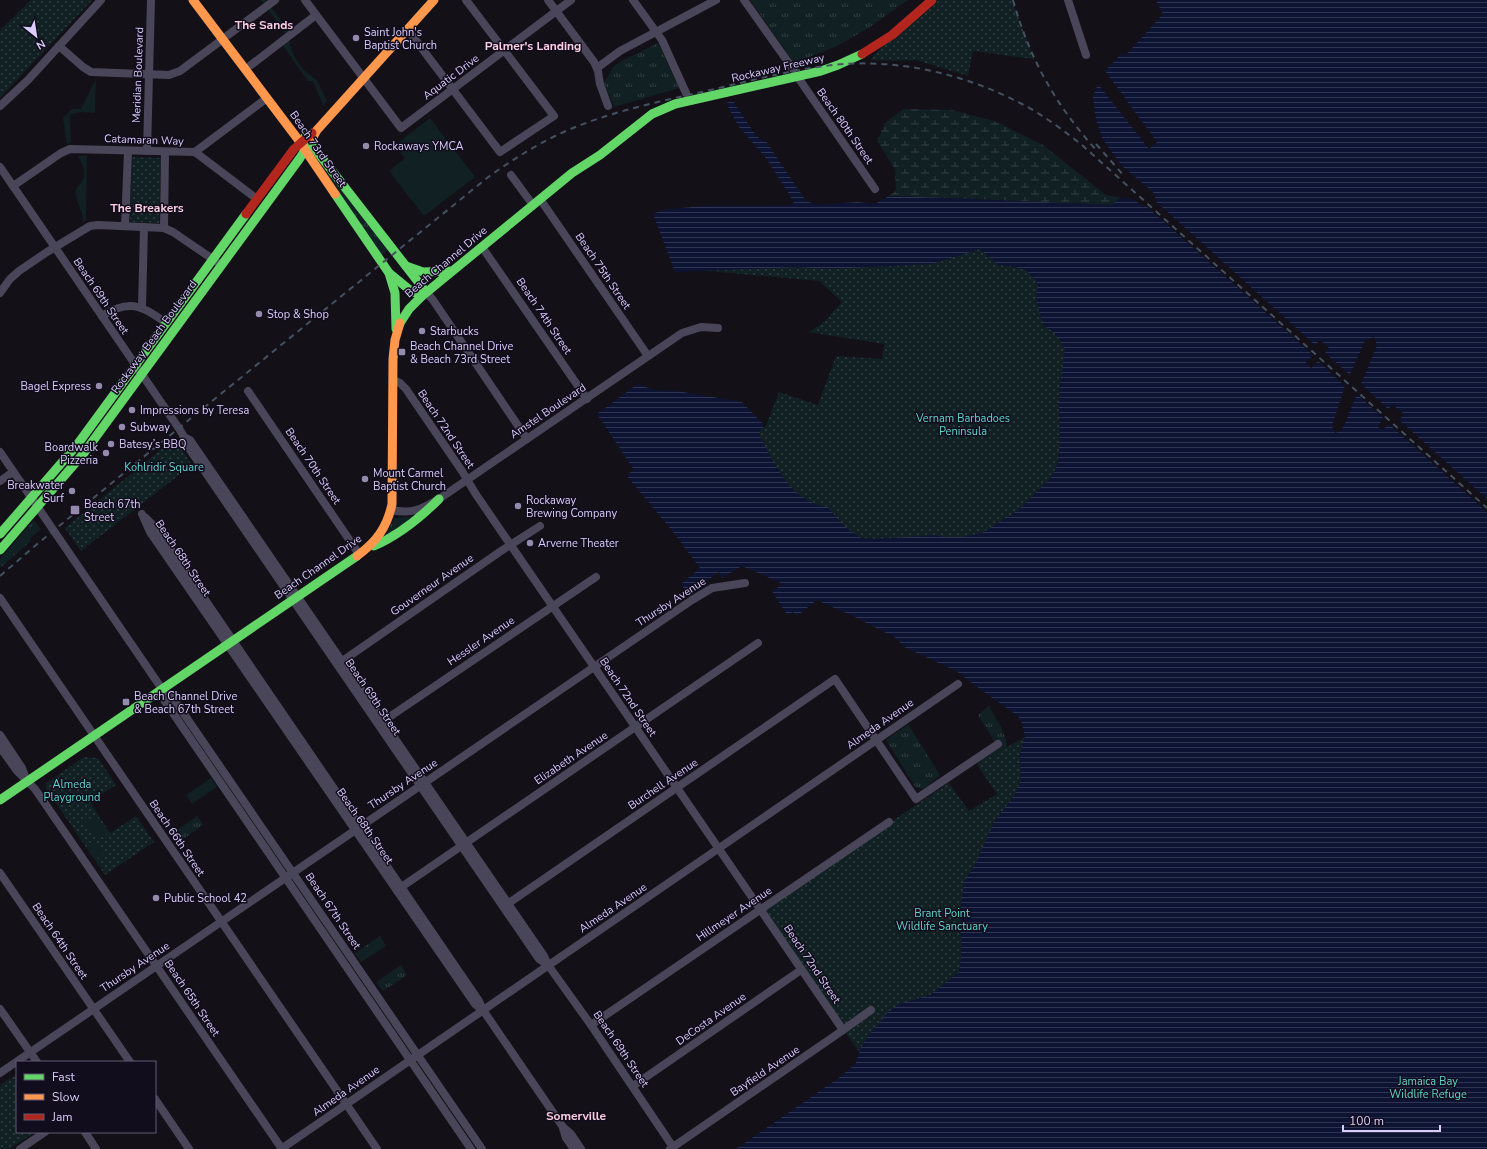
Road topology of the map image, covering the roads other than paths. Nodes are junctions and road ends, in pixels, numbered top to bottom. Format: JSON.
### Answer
{"nodes":[{"id":1,"x":101,"y":0,"type":"edge"},
{"id":2,"x":151,"y":0,"type":"edge"},
{"id":3,"x":193,"y":0,"type":"edge"},
{"id":4,"x":202,"y":0,"type":"edge"},
{"id":5,"x":275,"y":0,"type":"edge"},
{"id":6,"x":305,"y":0,"type":"edge"},
{"id":7,"x":434,"y":0,"type":"edge"},
{"id":8,"x":466,"y":0,"type":"edge"},
{"id":9,"x":548,"y":0,"type":"edge"},
{"id":10,"x":570,"y":0,"type":"edge"},
{"id":11,"x":633,"y":0,"type":"edge"},
{"id":12,"x":716,"y":0,"type":"edge"},
{"id":13,"x":744,"y":0,"type":"edge"},
{"id":14,"x":922,"y":0,"type":"edge"},
{"id":15,"x":932,"y":0,"type":"edge"},
{"id":16,"x":1068,"y":0,"type":"edge"},
{"id":17,"x":556,"y":11,"type":"junction"},
{"id":18,"x":316,"y":15,"type":"junction"},
{"id":19,"x":408,"y":30,"type":"junction"},
{"id":20,"x":657,"y":32,"type":"junction"},
{"id":21,"x":226,"y":37,"type":"junction"},
{"id":22,"x":59,"y":46,"type":"junction"},
{"id":23,"x":504,"y":50,"type":"junction"},
{"id":24,"x":1086,"y":55,"type":"dead end"},
{"id":25,"x":251,"y":65,"type":"junction"},
{"id":26,"x":597,"y":68,"type":"junction"},
{"id":27,"x":795,"y":73,"type":"junction"},
{"id":28,"x":149,"y":74,"type":"junction"},
{"id":29,"x":364,"y":78,"type":"junction"},
{"id":30,"x":453,"y":89,"type":"junction"},
{"id":31,"x":686,"y":93,"type":"junction"},
{"id":32,"x":267,"y":98,"type":"junction"},
{"id":33,"x":0,"y":106,"type":"edge"},
{"id":34,"x":608,"y":106,"type":"dead end"},
{"id":35,"x":617,"y":137,"type":"junction"},
{"id":36,"x":305,"y":143,"type":"junction"},
{"id":37,"x":128,"y":151,"type":"junction"},
{"id":38,"x":147,"y":151,"type":"junction"},
{"id":39,"x":165,"y":152,"type":"junction"},
{"id":40,"x":195,"y":152,"type":"junction"},
{"id":41,"x":0,"y":167,"type":"edge"},
{"id":42,"x":511,"y":175,"type":"dead end"},
{"id":43,"x":12,"y":186,"type":"junction"},
{"id":44,"x":874,"y":189,"type":"dead end"},
{"id":45,"x":257,"y":199,"type":"junction"},
{"id":46,"x":540,"y":199,"type":"junction"},
{"id":47,"x":533,"y":205,"type":"junction"},
{"id":48,"x":125,"y":226,"type":"junction"},
{"id":49,"x":144,"y":227,"type":"junction"},
{"id":50,"x":164,"y":228,"type":"junction"},
{"id":51,"x":55,"y":247,"type":"junction"},
{"id":52,"x":482,"y":247,"type":"junction"},
{"id":53,"x":213,"y":260,"type":"junction"},
{"id":54,"x":221,"y":265,"type":"junction"},
{"id":55,"x":406,"y":266,"type":"junction"},
{"id":56,"x":452,"y":271,"type":"junction"},
{"id":57,"x":390,"y":273,"type":"junction"},
{"id":58,"x":0,"y":293,"type":"edge"},
{"id":59,"x":424,"y":294,"type":"junction"},
{"id":60,"x":142,"y":308,"type":"junction"},
{"id":61,"x":102,"y":316,"type":"junction"},
{"id":62,"x":166,"y":323,"type":"junction"},
{"id":63,"x":718,"y":328,"type":"dead end"},
{"id":64,"x":396,"y":333,"type":"junction"},
{"id":65,"x":648,"y":356,"type":"junction"},
{"id":66,"x":135,"y":364,"type":"junction"},
{"id":67,"x":141,"y":374,"type":"junction"},
{"id":68,"x":393,"y":380,"type":"junction"},
{"id":69,"x":248,"y":391,"type":"dead end"},
{"id":70,"x":587,"y":399,"type":"junction"},
{"id":71,"x":83,"y":436,"type":"junction"},
{"id":72,"x":527,"y":439,"type":"junction"},
{"id":73,"x":92,"y":443,"type":"junction"},
{"id":74,"x":0,"y":452,"type":"edge"},
{"id":75,"x":13,"y":472,"type":"junction"},
{"id":76,"x":467,"y":480,"type":"junction"},
{"id":77,"x":0,"y":481,"type":"edge"},
{"id":78,"x":32,"y":498,"type":"junction"},
{"id":79,"x":439,"y":500,"type":"junction"},
{"id":80,"x":38,"y":507,"type":"junction"},
{"id":81,"x":391,"y":510,"type":"junction"},
{"id":82,"x":540,"y":526,"type":"dead end"},
{"id":83,"x":0,"y":534,"type":"edge"},
{"id":84,"x":510,"y":545,"type":"junction"},
{"id":85,"x":368,"y":548,"type":"junction"},
{"id":86,"x":0,"y":550,"type":"edge"},
{"id":87,"x":359,"y":554,"type":"junction"},
{"id":88,"x":596,"y":577,"type":"dead end"},
{"id":89,"x":745,"y":583,"type":"dead end"},
{"id":90,"x":0,"y":598,"type":"edge"},
{"id":91,"x":295,"y":598,"type":"junction"},
{"id":92,"x":552,"y":606,"type":"junction"},
{"id":93,"x":230,"y":643,"type":"junction"},
{"id":94,"x":758,"y":643,"type":"dead end"},
{"id":95,"x":340,"y":663,"type":"junction"},
{"id":96,"x":594,"y":667,"type":"junction"},
{"id":97,"x":958,"y":684,"type":"dead end"},
{"id":98,"x":162,"y":689,"type":"junction"},
{"id":99,"x":381,"y":723,"type":"junction"},
{"id":100,"x":635,"y":728,"type":"junction"},
{"id":101,"x":0,"y":735,"type":"edge"},
{"id":102,"x":94,"y":736,"type":"junction"},
{"id":103,"x":877,"y":739,"type":"junction"},
{"id":104,"x":998,"y":744,"type":"dead end"},
{"id":105,"x":0,"y":747,"type":"edge"},
{"id":106,"x":28,"y":782,"type":"junction"},
{"id":107,"x":422,"y":784,"type":"junction"},
{"id":108,"x":677,"y":787,"type":"junction"},
{"id":109,"x":0,"y":800,"type":"edge"},
{"id":110,"x":889,"y":822,"type":"dead end"},
{"id":111,"x":358,"y":828,"type":"junction"},
{"id":112,"x":464,"y":844,"type":"junction"},
{"id":113,"x":719,"y":849,"type":"junction"},
{"id":114,"x":0,"y":873,"type":"edge"},
{"id":115,"x":289,"y":874,"type":"junction"},
{"id":116,"x":399,"y":889,"type":"junction"},
{"id":117,"x":506,"y":905,"type":"junction"},
{"id":118,"x":760,"y":909,"type":"junction"},
{"id":119,"x":221,"y":922,"type":"junction"},
{"id":120,"x":157,"y":966,"type":"junction"},
{"id":121,"x":548,"y":966,"type":"junction"},
{"id":122,"x":801,"y":970,"type":"junction"},
{"id":123,"x":0,"y":1008,"type":"edge"},
{"id":124,"x":93,"y":1009,"type":"junction"},
{"id":125,"x":483,"y":1010,"type":"junction"},
{"id":126,"x":871,"y":1010,"type":"dead end"},
{"id":127,"x":591,"y":1025,"type":"junction"},
{"id":128,"x":843,"y":1030,"type":"junction"},
{"id":129,"x":30,"y":1052,"type":"junction"},
{"id":130,"x":414,"y":1057,"type":"junction"},
{"id":131,"x":17,"y":1061,"type":"edge"},
{"id":132,"x":36,"y":1061,"type":"edge"},
{"id":133,"x":129,"y":1061,"type":"edge"},
{"id":134,"x":16,"y":1062,"type":"edge"},
{"id":135,"x":0,"y":1073,"type":"edge"},
{"id":136,"x":633,"y":1086,"type":"junction"},
{"id":137,"x":156,"y":1100,"type":"edge"},
{"id":138,"x":346,"y":1104,"type":"junction"},
{"id":139,"x":563,"y":1127,"type":"junction"},
{"id":140,"x":44,"y":1133,"type":"edge"},
{"id":141,"x":86,"y":1133,"type":"edge"},
{"id":142,"x":672,"y":1148,"type":"edge"},
{"id":143,"x":20,"y":1149,"type":"edge"},
{"id":144,"x":96,"y":1149,"type":"edge"},
{"id":145,"x":189,"y":1149,"type":"edge"},
{"id":146,"x":282,"y":1149,"type":"edge"},
{"id":147,"x":378,"y":1149,"type":"edge"},
{"id":148,"x":471,"y":1149,"type":"edge"},
{"id":149,"x":482,"y":1149,"type":"edge"},
{"id":150,"x":574,"y":1149,"type":"edge"},
{"id":151,"x":581,"y":1149,"type":"edge"}],
"edges":[{"from":1,"to":22,"type":"street"},
{"from":2,"to":28,"type":"street","name":"Meridian Boulevard"},
{"from":3,"to":21,"type":"main road","name":"Beach 73rd Street"},
{"from":4,"to":21,"type":"main road","name":"Beach 73rd Street"},
{"from":5,"to":21,"type":"street"},
{"from":6,"to":18,"type":"street"},
{"from":7,"to":19,"type":"main road","name":"Rockaway Beach Boulevard"},
{"from":8,"to":23,"type":"street"},
{"from":9,"to":17,"type":"street"},
{"from":10,"to":17,"type":"street","name":"Aquatic Drive"},
{"from":11,"to":20,"type":"street"},
{"from":12,"to":20,"type":"street"},
{"from":13,"to":27,"type":"street","name":"Beach 80th Street"},
{"from":14,"to":27,"type":"main road","name":"Rockaway Freeway"},
{"from":15,"to":27,"type":"main road","name":"Rockaway Freeway"},
{"from":16,"to":24,"type":"street"},
{"from":17,"to":23,"type":"street","name":"Aquatic Drive"},
{"from":17,"to":26,"type":"street"},
{"from":18,"to":25,"type":"street"},
{"from":18,"to":29,"type":"street"},
{"from":19,"to":29,"type":"main road","name":"Rockaway Beach Boulevard"},
{"from":19,"to":30,"type":"street"},
{"from":20,"to":26,"type":"street"},
{"from":20,"to":31,"type":"street"},
{"from":21,"to":25,"type":"main road","name":"Beach 73rd Street"},
{"from":21,"to":28,"type":"street"},
{"from":21,"to":32,"type":"main road","name":"Beach 73rd Street"},
{"from":22,"to":28,"type":"street"},
{"from":22,"to":33,"type":"street"},
{"from":23,"to":30,"type":"street","name":"Aquatic Drive"},
{"from":23,"to":30,"type":"street"},
{"from":25,"to":36,"type":"main road","name":"Beach 73rd Street"},
{"from":26,"to":34,"type":"street"},
{"from":27,"to":31,"type":"main road","name":"Rockaway Freeway"},
{"from":27,"to":35,"type":"main road","name":"Rockaway Freeway"},
{"from":27,"to":44,"type":"street","name":"Beach 80th Street"},
{"from":28,"to":38,"type":"street","name":"Meridian Boulevard"},
{"from":29,"to":30,"type":"street","name":"Aquatic Drive"},
{"from":29,"to":36,"type":"main road","name":"Rockaway Beach Boulevard"},
{"from":31,"to":35,"type":"main road","name":"Rockaway Freeway"},
{"from":32,"to":36,"type":"main road","name":"Beach 73rd Street"},
{"from":32,"to":40,"type":"street","name":"Catamaran Way"},
{"from":35,"to":46,"type":"main road","name":"Beach Channel Drive"},
{"from":36,"to":45,"type":"main road","name":"Rockaway Beach Boulevard"},
{"from":36,"to":54,"type":"main road","name":"Rockaway Beach Boulevard"},
{"from":36,"to":55,"type":"main road","name":"Beach 73rd Street"},
{"from":36,"to":57,"type":"main road","name":"Beach 73rd Street"},
{"from":37,"to":38,"type":"street","name":"Catamaran Way"},
{"from":37,"to":43,"type":"street","name":"Catamaran Way"},
{"from":37,"to":48,"type":"street"},
{"from":38,"to":39,"type":"street","name":"Catamaran Way"},
{"from":39,"to":40,"type":"street","name":"Catamaran Way"},
{"from":39,"to":50,"type":"street"},
{"from":40,"to":45,"type":"street"},
{"from":41,"to":43,"type":"street","name":"Beach 69th Street"},
{"from":42,"to":47,"type":"street"},
{"from":43,"to":51,"type":"street","name":"Beach 69th Street"},
{"from":45,"to":53,"type":"main road","name":"Rockaway Beach Boulevard"},
{"from":46,"to":47,"type":"main road","name":"Beach Channel Drive"},
{"from":46,"to":65,"type":"street","name":"Beach 75th Street"},
{"from":47,"to":52,"type":"main road","name":"Beach Channel Drive"},
{"from":48,"to":49,"type":"street"},
{"from":48,"to":51,"type":"street"},
{"from":49,"to":50,"type":"street"},
{"from":49,"to":60,"type":"street"},
{"from":50,"to":53,"type":"street"},
{"from":51,"to":58,"type":"street"},
{"from":51,"to":61,"type":"street","name":"Beach 69th Street"},
{"from":52,"to":56,"type":"main road","name":"Beach Channel Drive"},
{"from":52,"to":70,"type":"street","name":"Beach 74th Street"},
{"from":53,"to":54,"type":"street"},
{"from":53,"to":62,"type":"main road","name":"Rockaway Beach Boulevard"},
{"from":54,"to":67,"type":"main road","name":"Rockaway Beach Boulevard"},
{"from":55,"to":56,"type":"main road"},
{"from":55,"to":59,"type":"main road","name":"Beach 73rd Street"},
{"from":56,"to":59,"type":"main road","name":"Beach Channel Drive"},
{"from":57,"to":59,"type":"main road","name":"Beach 73rd Street"},
{"from":57,"to":64,"type":"main road"},
{"from":59,"to":64,"type":"main road","name":"Beach Channel Drive"},
{"from":59,"to":72,"type":"street","name":"Beach 73rd Street"},
{"from":60,"to":61,"type":"street"},
{"from":60,"to":62,"type":"street"},
{"from":61,"to":66,"type":"street","name":"Beach 69th Street"},
{"from":62,"to":66,"type":"main road","name":"Rockaway Beach Boulevard"},
{"from":63,"to":65,"type":"street","name":"Amstel Boulevard"},
{"from":64,"to":68,"type":"main road","name":"Beach Channel Drive"},
{"from":65,"to":70,"type":"street","name":"Amstel Boulevard"},
{"from":66,"to":67,"type":"street","name":"Beach 69th Street"},
{"from":66,"to":71,"type":"main road","name":"Rockaway Beach Boulevard"},
{"from":67,"to":73,"type":"main road","name":"Rockaway Beach Boulevard"},
{"from":67,"to":91,"type":"street","name":"Beach 69th Street"},
{"from":68,"to":76,"type":"street","name":"Beach 72nd Street"},
{"from":68,"to":81,"type":"main road","name":"Beach Channel Drive"},
{"from":69,"to":87,"type":"street","name":"Beach 70th Street"},
{"from":70,"to":72,"type":"street","name":"Amstel Boulevard"},
{"from":71,"to":73,"type":"main road"},
{"from":71,"to":78,"type":"main road","name":"Rockaway Beach Boulevard"},
{"from":72,"to":76,"type":"street","name":"Amstel Boulevard"},
{"from":73,"to":80,"type":"main road","name":"Rockaway Beach Boulevard"},
{"from":74,"to":75,"type":"street","name":"Beach 67th Street"},
{"from":75,"to":77,"type":"street"},
{"from":75,"to":78,"type":"street","name":"Beach 67th Street"},
{"from":76,"to":79,"type":"street","name":"Amstel Boulevard"},
{"from":76,"to":84,"type":"street","name":"Beach 72nd Street"},
{"from":78,"to":80,"type":"street","name":"Beach 67th Street"},
{"from":78,"to":83,"type":"main road","name":"Rockaway Beach Boulevard"},
{"from":79,"to":81,"type":"street","name":"Amstel Boulevard"},
{"from":79,"to":85,"type":"main road"},
{"from":80,"to":86,"type":"main road","name":"Rockaway Beach Boulevard"},
{"from":80,"to":98,"type":"street","name":"Beach 67th Street"},
{"from":81,"to":85,"type":"main road","name":"Beach Channel Drive"},
{"from":82,"to":84,"type":"street","name":"Gouverneur Avenue"},
{"from":84,"to":92,"type":"street","name":"Beach 72nd Street"},
{"from":84,"to":95,"type":"street","name":"Gouverneur Avenue"},
{"from":85,"to":87,"type":"main road","name":"Beach Channel Drive"},
{"from":87,"to":91,"type":"main road","name":"Beach Channel Drive"},
{"from":88,"to":92,"type":"street","name":"Hessler Avenue"},
{"from":89,"to":96,"type":"street","name":"Thursby Avenue"},
{"from":90,"to":102,"type":"street","name":"Beach 66th Street"},
{"from":91,"to":93,"type":"main road","name":"Beach Channel Drive"},
{"from":91,"to":95,"type":"street","name":"Beach 69th Street"},
{"from":92,"to":96,"type":"street","name":"Beach 72nd Street"},
{"from":92,"to":99,"type":"street","name":"Hessler Avenue"},
{"from":93,"to":93,"type":"street","name":"Beach 68th Street"},
{"from":93,"to":98,"type":"main road","name":"Beach Channel Drive"},
{"from":93,"to":111,"type":"street","name":"Beach 68th Street"},
{"from":94,"to":100,"type":"street","name":"Elizabeth Avenue"},
{"from":95,"to":99,"type":"street","name":"Beach 69th Street"},
{"from":96,"to":100,"type":"street","name":"Beach 72nd Street"},
{"from":96,"to":107,"type":"street","name":"Thursby Avenue"},
{"from":97,"to":103,"type":"street","name":"Almeda Avenue"},
{"from":98,"to":102,"type":"main road","name":"Beach Channel Drive"},
{"from":98,"to":115,"type":"street","name":"Beach 67th Street"},
{"from":99,"to":107,"type":"street","name":"Beach 69th Street"},
{"from":100,"to":108,"type":"street","name":"Beach 72nd Street"},
{"from":100,"to":112,"type":"street","name":"Elizabeth Avenue"},
{"from":101,"to":106,"type":"street","name":"Beach 65th Street"},
{"from":102,"to":106,"type":"main road","name":"Beach Channel Drive"},
{"from":102,"to":119,"type":"street","name":"Beach 66th Street"},
{"from":103,"to":104,"type":"street"},
{"from":103,"to":108,"type":"street","name":"Burchell Avenue"},
{"from":103,"to":113,"type":"street","name":"Almeda Avenue"},
{"from":105,"to":106,"type":"street","name":"Beach 65th Street"},
{"from":106,"to":109,"type":"main road","name":"Beach Channel Drive"},
{"from":106,"to":120,"type":"street","name":"Beach 65th Street"},
{"from":107,"to":111,"type":"street","name":"Thursby Avenue"},
{"from":107,"to":112,"type":"street","name":"Beach 69th Street"},
{"from":108,"to":113,"type":"street","name":"Beach 72nd Street"},
{"from":108,"to":117,"type":"street","name":"Burchell Avenue"},
{"from":110,"to":118,"type":"street","name":"Hillmeyer Avenue"},
{"from":111,"to":115,"type":"street","name":"Thursby Avenue"},
{"from":111,"to":116,"type":"street","name":"Beach 68th Street"},
{"from":112,"to":116,"type":"street","name":"Elizabeth Avenue"},
{"from":112,"to":117,"type":"street","name":"Beach 69th Street"},
{"from":113,"to":118,"type":"street","name":"Beach 72nd Street"},
{"from":113,"to":121,"type":"street","name":"Almeda Avenue"},
{"from":114,"to":124,"type":"street","name":"Beach 64th Street"},
{"from":115,"to":119,"type":"street","name":"Thursby Avenue"},
{"from":115,"to":130,"type":"street","name":"Beach 67th Street"},
{"from":116,"to":125,"type":"street","name":"Beach 68th Street"},
{"from":117,"to":121,"type":"street","name":"Beach 69th Street"},
{"from":118,"to":122,"type":"street","name":"Beach 72nd Street"},
{"from":118,"to":127,"type":"street","name":"Hillmeyer Avenue"},
{"from":119,"to":120,"type":"street","name":"Thursby Avenue"},
{"from":119,"to":138,"type":"street","name":"Beach 66th Street"},
{"from":120,"to":124,"type":"street","name":"Thursby Avenue"},
{"from":120,"to":146,"type":"street","name":"Beach 65th Street"},
{"from":121,"to":125,"type":"street","name":"Almeda Avenue"},
{"from":121,"to":127,"type":"street","name":"Beach 69th Street"},
{"from":122,"to":128,"type":"street","name":"Beach 72nd Street"},
{"from":122,"to":136,"type":"street","name":"DeCosta Avenue"},
{"from":123,"to":129,"type":"street"},
{"from":124,"to":129,"type":"street","name":"Thursby Avenue"},
{"from":124,"to":133,"type":"street","name":"Beach 64th Street"},
{"from":125,"to":130,"type":"street","name":"Almeda Avenue"},
{"from":125,"to":139,"type":"street","name":"Beach 68th Street"},
{"from":126,"to":128,"type":"street","name":"Bayfield Avenue"},
{"from":127,"to":136,"type":"street","name":"Beach 69th Street"},
{"from":128,"to":142,"type":"street","name":"Bayfield Avenue"},
{"from":129,"to":131,"type":"street","name":"Thursby Avenue"},
{"from":129,"to":132,"type":"street"},
{"from":130,"to":138,"type":"street","name":"Almeda Avenue"},
{"from":130,"to":148,"type":"street","name":"Beach 67th Street"},
{"from":130,"to":149,"type":"street","name":"Beach 67th Street"},
{"from":134,"to":135,"type":"street","name":"Thursby Avenue"},
{"from":136,"to":142,"type":"street","name":"Beach 69th Street"},
{"from":137,"to":145,"type":"street"},
{"from":138,"to":146,"type":"street","name":"Almeda Avenue"},
{"from":138,"to":147,"type":"street","name":"Beach 66th Street"},
{"from":139,"to":150,"type":"street","name":"Beach 68th Street"},
{"from":139,"to":151,"type":"street","name":"Beach 68th Street"},
{"from":140,"to":143,"type":"street"},
{"from":141,"to":144,"type":"street"}]}
